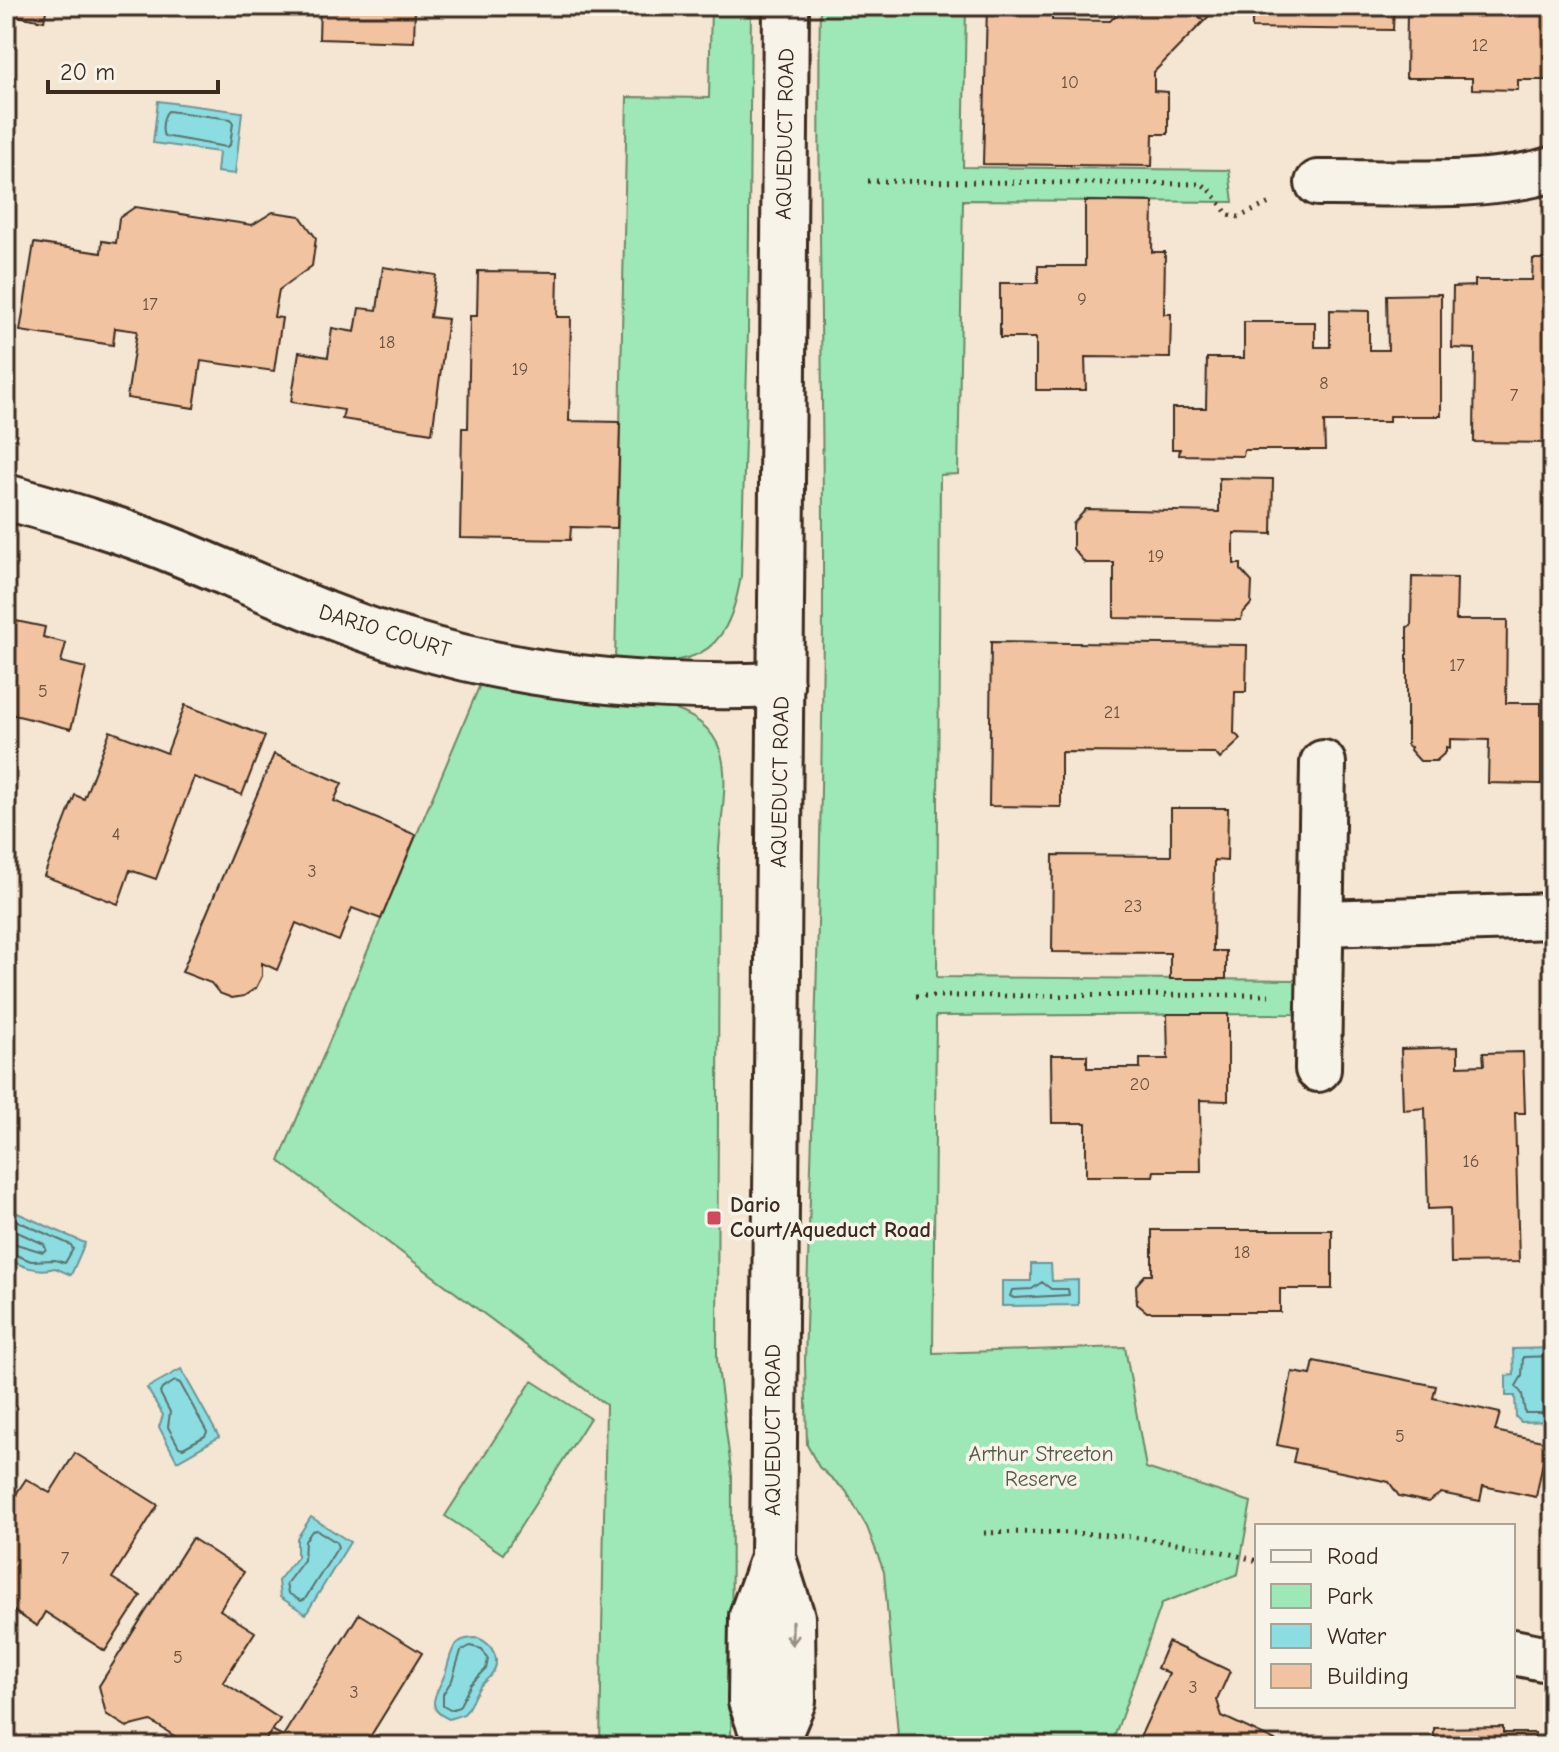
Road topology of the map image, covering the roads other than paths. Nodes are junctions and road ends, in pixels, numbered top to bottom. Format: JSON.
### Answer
{"nodes":[{"id":1,"x":786,"y":6,"type":"edge"},
{"id":2,"x":1553,"y":169,"type":"edge"},
{"id":3,"x":1318,"y":183,"type":"road end"},
{"id":4,"x":6,"y":497,"type":"edge"},
{"id":5,"x":781,"y":685,"type":"junction"},
{"id":6,"x":1323,"y":763,"type":"dead end"},
{"id":7,"x":1553,"y":916,"type":"edge"},
{"id":8,"x":1321,"y":923,"type":"junction"},
{"id":9,"x":1318,"y":1069,"type":"dead end"},
{"id":10,"x":773,"y":1558,"type":"junction"},
{"id":11,"x":1515,"y":1652,"type":"edge"},
{"id":12,"x":1553,"y":1660,"type":"edge"},
{"id":13,"x":767,"y":1746,"type":"edge"},
{"id":14,"x":774,"y":1746,"type":"edge"}],
"edges":[{"from":1,"to":5,"type":"main road","name":"AQUEDUCT ROAD"},
{"from":2,"to":3,"type":"main road"},
{"from":4,"to":5,"type":"main road","name":"DARIO COURT"},
{"from":5,"to":10,"type":"main road","name":"AQUEDUCT ROAD"},
{"from":6,"to":8,"type":"main road"},
{"from":7,"to":8,"type":"main road"},
{"from":8,"to":9,"type":"main road"},
{"from":10,"to":13,"type":"main road","name":"AQUEDUCT ROAD"},
{"from":10,"to":14,"type":"main road","name":"AQUEDUCT ROAD","one_way":true},
{"from":11,"to":12,"type":"main road"}]}
